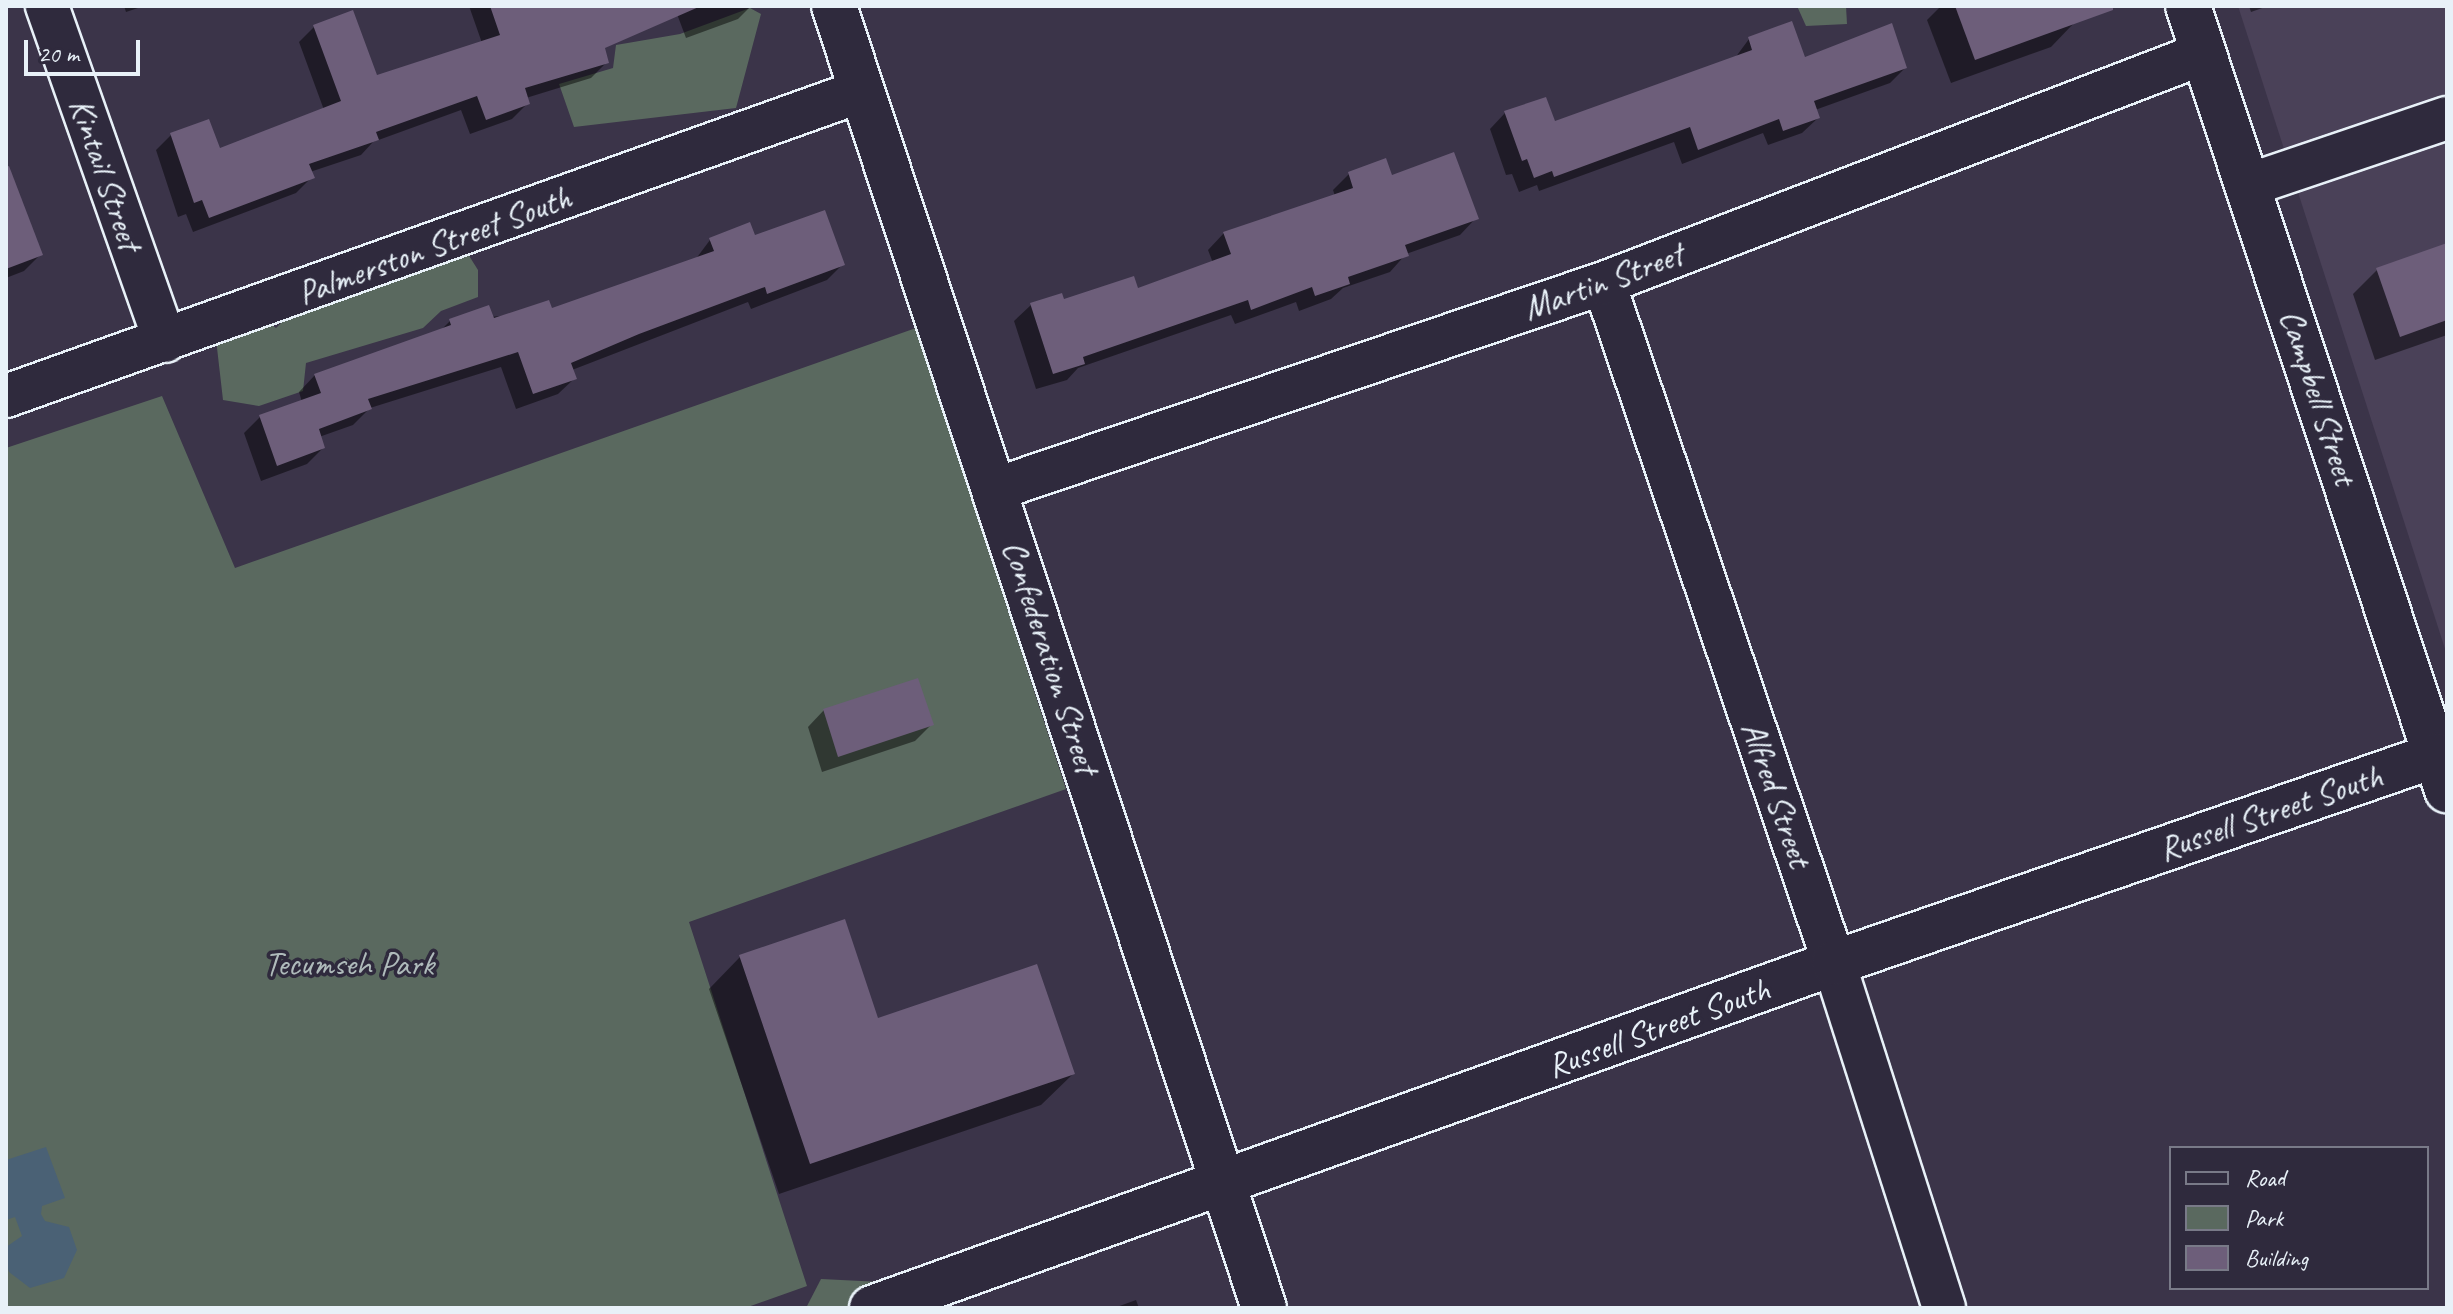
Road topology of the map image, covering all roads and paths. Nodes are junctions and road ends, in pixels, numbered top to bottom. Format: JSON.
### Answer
{"nodes":[{"id":1,"x":47,"y":6,"type":"edge"},
{"id":2,"x":834,"y":6,"type":"edge"},
{"id":3,"x":2188,"y":6,"type":"edge"},
{"id":4,"x":2204,"y":53,"type":"junction"},
{"id":5,"x":861,"y":91,"type":"junction"},
{"id":6,"x":2447,"y":118,"type":"edge"},
{"id":7,"x":2249,"y":185,"type":"junction"},
{"id":8,"x":1604,"y":283,"type":"junction"},
{"id":9,"x":165,"y":341,"type":"junction"},
{"id":10,"x":6,"y":396,"type":"edge"},
{"id":11,"x":996,"y":489,"type":"junction"},
{"id":12,"x":2443,"y":765,"type":"edge"},
{"id":13,"x":1834,"y":963,"type":"junction"},
{"id":14,"x":1224,"y":1185,"type":"junction"},
{"id":15,"x":872,"y":1308,"type":"edge"},
{"id":16,"x":1264,"y":1308,"type":"edge"},
{"id":17,"x":1944,"y":1308,"type":"edge"}],
"edges":[{"from":1,"to":9,"type":"street","name":"Kintail Street"},
{"from":2,"to":5,"type":"street","name":"Confederation Street"},
{"from":3,"to":4,"type":"street","name":"Campbell Street"},
{"from":4,"to":7,"type":"street","name":"Campbell Street"},
{"from":4,"to":8,"type":"street","name":"Martin Street"},
{"from":5,"to":9,"type":"street","name":"Palmerston Street South"},
{"from":5,"to":11,"type":"street","name":"Confederation Street"},
{"from":6,"to":7,"type":"street"},
{"from":7,"to":12,"type":"street","name":"Campbell Street"},
{"from":8,"to":11,"type":"street","name":"Martin Street"},
{"from":8,"to":13,"type":"street","name":"Alfred Street"},
{"from":9,"to":10,"type":"street","name":"Palmerston Street South"},
{"from":11,"to":14,"type":"street","name":"Confederation Street"},
{"from":12,"to":13,"type":"street","name":"Russell Street South"},
{"from":13,"to":14,"type":"street","name":"Russell Street South"},
{"from":13,"to":17,"type":"street","name":"Alfred Street"},
{"from":14,"to":15,"type":"street","name":"Russell Street South"},
{"from":14,"to":16,"type":"street","name":"Confederation Street"}]}
